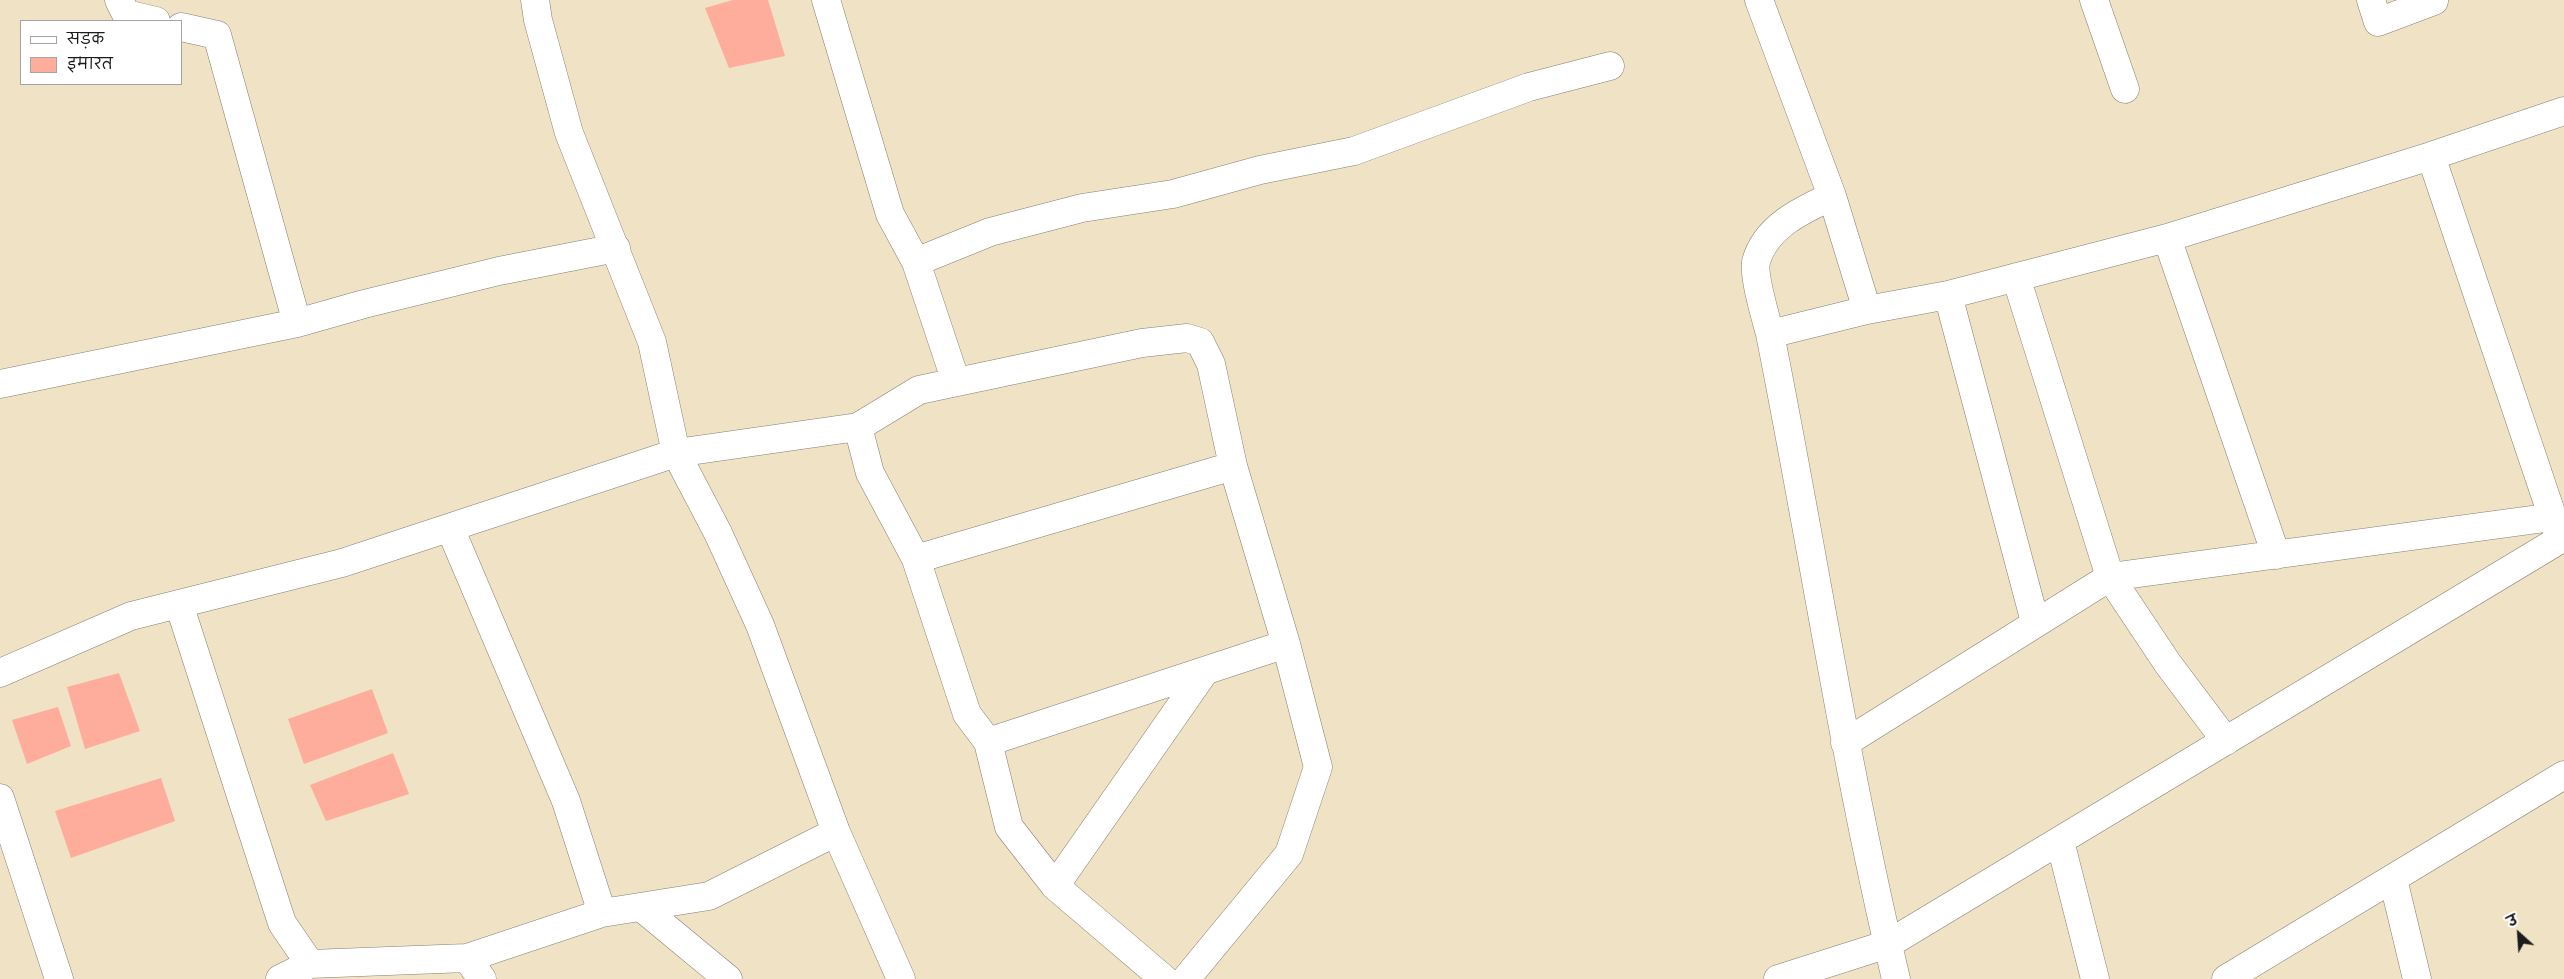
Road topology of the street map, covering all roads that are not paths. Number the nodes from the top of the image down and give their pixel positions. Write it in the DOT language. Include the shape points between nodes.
graph roads {
  1 [pos="120,0"];
  2 [pos="535,0"];
  3 [pos="826,0"];
  4 [pos="1758,0"];
  5 [pos="2094,0"];
  6 [pos="2370,0"];
  7 [pos="2434,1"];
  8 [pos="152,20"];
  9 [pos="182,27"];
  10 [pos="1610,66"];
  11 [pos="2125,89"];
  12 [pos="2564,111"];
  13 [pos="2431,156"];
  14 [pos="1832,196"];
  15 [pos="2167,238"];
  16 [pos="616,248"];
  17 [pos="916,262"];
  18 [pos="2016,277"];
  19 [pos="1948,295"];
  20 [pos="1867,310"];
  21 [pos="297,324"];
  22 [pos="1770,334"];
  23 [pos="956,382"];
  24 [pos="0,384"];
  25 [pos="858,427"];
  26 [pos="676,453"];
  27 [pos="1233,466"];
  28 [pos="450,528"];
  29 [pos="2559,531"];
  30 [pos="2276,555"];
  31 [pos="916,559"];
  32 [pos="2110,577"];
  33 [pos="179,604"];
  34 [pos="2035,622"];
  35 [pos="1286,644"];
  36 [pos="1205,670"];
  37 [pos="0,674"];
  38 [pos="2226,741"];
  39 [pos="988,742"];
  40 [pos="1845,743"];
  41 [pos="2564,775"];
  42 [pos="0,798"];
  43 [pos="836,832"];
  44 [pos="2060,841"];
  45 [pos="2393,879"];
  46 [pos="1055,886"];
  47 [pos="641,907"];
  48 [pos="602,913"];
  49 [pos="1888,944"];
  50 [pos="310,964"];
  51 [pos="475,969"];
  52 [pos="59,979"];
  53 [pos="280,979"];
  54 [pos="728,979"];
  55 [pos="901,979"];
  56 [pos="1164,979"];
  57 [pos="1186,979"];
  58 [pos="1778,979"];
  59 [pos="1896,979"];
  60 [pos="2095,979"];
  61 [pos="2226,979"];
  62 [pos="2417,979"];
  1 -- 8 [label="street" via="126,14"];
  2 -- 16 [label="street" via="569,133"];
  3 -- 17 [label="street" via="890,214"];
  4 -- 14 [label="street"];
  5 -- 11 [label="street"];
  6 -- 7 [label="street" via="2378,22"];
  9 -- 21 [label="street" via="217,35"];
  10 -- 17 [label="street" via="1528,88 1354,151 1260,170 1173,194 1082,208 990,232"];
  12 -- 13 [label="street"];
  13 -- 15 [label="street"];
  13 -- 29 [label="street"];
  14 -- 20 [label="street"];
  14 -- 22 [label="street" via="1797,212 1770,235 1756,263"];
  15 -- 18 [label="street"];
  15 -- 30 [label="street"];
  16 -- 21 [label="street" via="498,271"];
  16 -- 26 [label="street" via="652,342"];
  17 -- 23 [label="street"];
  18 -- 19 [label="street"];
  18 -- 32 [label="street"];
  19 -- 20 [label="street"];
  19 -- 34 [label="street"];
  20 -- 22 [label="street"];
  21 -- 24 [label="street"];
  22 -- 40 [label="street" via="1800,483"];
  23 -- 25 [label="street" via="919,390"];
  23 -- 27 [label="street" via="1142,343 1187,338 1200,342 1210,364"];
  25 -- 26 [label="street"];
  25 -- 31 [label="street" via="870,473"];
  26 -- 28 [label="street"];
  26 -- 43 [label="street" via="718,533 760,625"];
  27 -- 31 [label="street"];
  27 -- 35 [label="street"];
  28 -- 33 [label="street" via="342,563"];
  28 -- 48 [label="street" via="566,801"];
  29 -- 30 [label="street"];
  29 -- 38 [label="street"];
  30 -- 32 [label="street"];
  31 -- 39 [label="street" via="967,714"];
  32 -- 34 [label="street"];
  32 -- 38 [label="street" via="2168,664"];
  33 -- 37 [label="street" via="131,616"];
  33 -- 50 [label="street" via="282,923"];
  34 -- 40 [label="street"];
  35 -- 36 [label="street"];
  35 -- 57 [label="street" via="1318,767 1288,854"];
  36 -- 39 [label="street"];
  36 -- 46 [label="street"];
  38 -- 44 [label="street"];
  39 -- 46 [label="street" via="1009,827"];
  40 -- 49 [label="street"];
  41 -- 45 [label="street"];
  42 -- 52 [label="street"];
  43 -- 47 [label="street" via="709,896"];
  43 -- 55 [label="street"];
  44 -- 49 [label="street"];
  44 -- 60 [label="street"];
  45 -- 61 [label="street"];
  45 -- 62 [label="street"];
  46 -- 56 [label="street"];
  47 -- 48 [label="street"];
  47 -- 54 [label="street"];
  48 -- 51 [label="street"];
  49 -- 58 [label="street"];
  49 -- 59 [label="street"];
  50 -- 51 [label="street"];
  50 -- 53 [label="street"];
}
